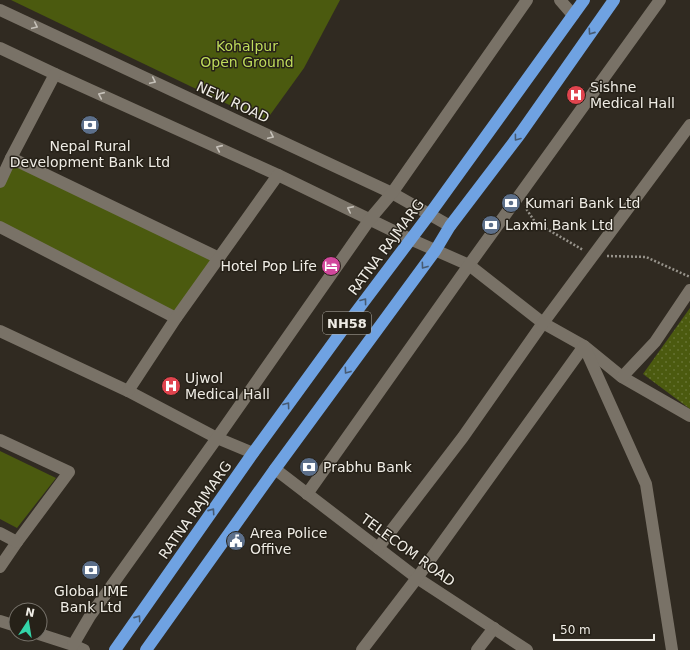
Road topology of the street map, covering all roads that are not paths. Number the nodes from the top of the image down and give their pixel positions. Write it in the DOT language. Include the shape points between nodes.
graph roads {
  1 [pos="527,0"];
  2 [pos="560,0"];
  3 [pos="584,0"];
  4 [pos="614,0"];
  5 [pos="660,0"];
  6 [pos="0,10"];
  7 [pos="574,15"];
  8 [pos="0,48"];
  9 [pos="55,74"];
  10 [pos="690,125"];
  11 [pos="11,158"];
  12 [pos="278,175"];
  13 [pos="0,182"];
  14 [pos="392,193"];
  15 [pos="429,215"];
  16 [pos="370,219"];
  17 [pos="450,226"];
  18 [pos="0,227"];
  19 [pos="410,239"];
  20 [pos="435,251"];
  21 [pos="219,258"];
  22 [pos="469,265"];
  23 [pos="690,290"];
  24 [pos="176,318"];
  25 [pos="543,323"];
  26 [pos="0,331"];
  27 [pos="584,346"];
  28 [pos="622,377"];
  29 [pos="128,391"];
  30 [pos="690,416"];
  31 [pos="217,438"];
  32 [pos="0,440"];
  33 [pos="253,453"];
  34 [pos="275,469"];
  35 [pos="307,494"];
  36 [pos="0,533"];
  37 [pos="17,542"];
  38 [pos="378,548"];
  39 [pos="0,567"];
  40 [pos="417,578"];
  41 [pos="494,628"];
  42 [pos="48,637"];
  43 [pos="78,647"];
  44 [pos="115,650"];
  45 [pos="146,650"];
  46 [pos="362,650"];
  47 [pos="477,650"];
  48 [pos="527,650"];
  49 [pos="672,650"];
  1 -- 14 [label="street"];
  2 -- 7 [label="street"];
  3 -- 7 [label="highway, RATNA RAJMARG / NH58"];
  4 -- 17 [label="highway, NH58, one-way" via="520,134"];
  5 -- 22 [label="street"];
  6 -- 14 [label="street, NEW ROAD, one-way"];
  7 -- 15 [label="highway, RATNA RAJMARG / NH58"];
  8 -- 9 [label="street"];
  9 -- 11 [label="street"];
  12 -- 9 [label="street, one-way"];
  10 -- 25 [label="street"];
  11 -- 13 [label="street"];
  11 -- 21 [label="street"];
  16 -- 12 [label="street, one-way"];
  12 -- 21 [label="street"];
  14 -- 15 [label="street, NEW ROAD"];
  14 -- 16 [label="street"];
  15 -- 17 [label="street, NEW ROAD"];
  15 -- 19 [label="highway, RATNA RAJMARG / NH58"];
  16 -- 19 [label="street"];
  16 -- 31 [label="street"];
  17 -- 20 [label="highway, NH58"];
  18 -- 24 [label="street"];
  19 -- 20 [label="street"];
  33 -- 19 [label="highway, RATNA RAJMARG / NH58, one-way"];
  20 -- 22 [label="street"];
  20 -- 34 [label="highway, NH58, one-way"];
  21 -- 24 [label="street"];
  22 -- 25 [label="street"];
  22 -- 35 [label="street"];
  23 -- 28 [label="street" via="655,342"];
  24 -- 29 [label="street"];
  25 -- 27 [label="street"];
  25 -- 38 [label="street" via="463,437"];
  26 -- 29 [label="street"];
  27 -- 28 [label="street"];
  27 -- 40 [label="street"];
  27 -- 49 [label="street" via="646,484"];
  28 -- 30 [label="street"];
  29 -- 31 [label="street"];
  31 -- 33 [label="street"];
  31 -- 43 [label="street" via="90,616"];
  32 -- 37 [label="street" via="69,472"];
  44 -- 33 [label="highway, RATNA RAJMARG / NH58, one-way"];
  34 -- 35 [label="street, TELECOM ROAD"];
  34 -- 45 [label="highway, NH58"];
  35 -- 38 [label="street, TELECOM ROAD"];
  36 -- 37 [label="street"];
  37 -- 39 [label="street"];
  38 -- 40 [label="street, TELECOM ROAD"];
  40 -- 41 [label="street, TELECOM ROAD"];
  40 -- 46 [label="street"];
  41 -- 47 [label="street"];
  41 -- 48 [label="street, TELECOM ROAD"];
  42 -- 43 [label="street"];
}
